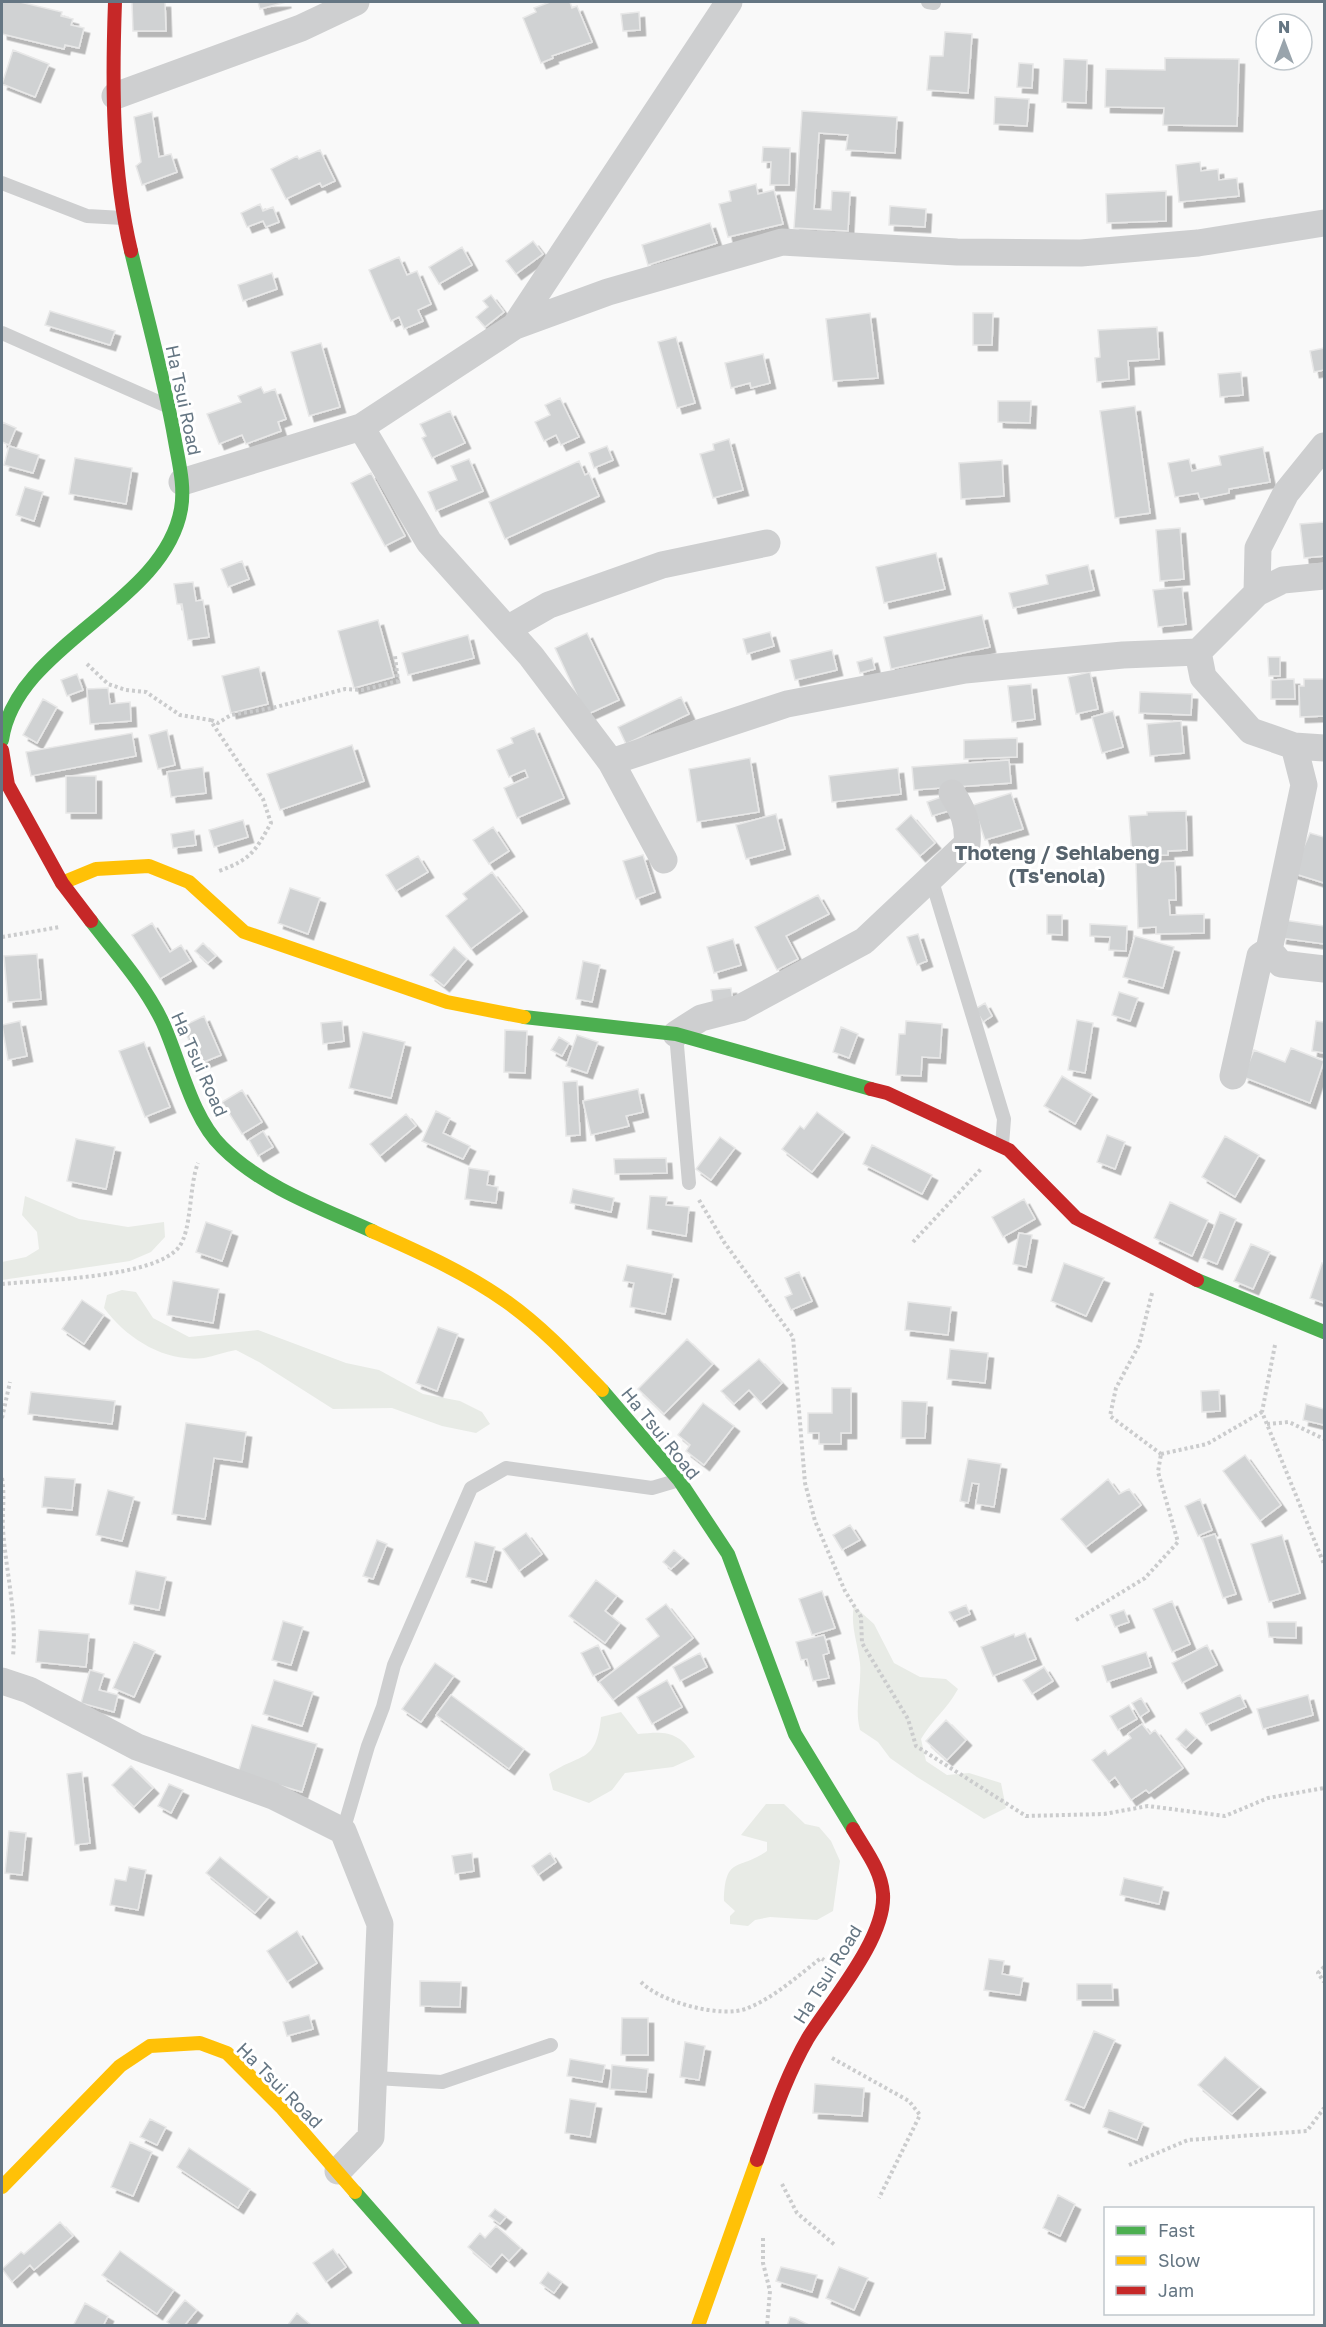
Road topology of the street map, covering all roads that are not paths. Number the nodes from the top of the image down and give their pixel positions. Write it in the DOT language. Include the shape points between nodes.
graph roads {
  1 [pos="115,2"];
  2 [pos="356,2"];
  3 [pos="729,2"];
  4 [pos="115,96"];
  5 [pos="2,183"];
  6 [pos="123,218"];
  7 [pos="1324,223"];
  8 [pos="514,326"];
  9 [pos="2,333"];
  10 [pos="169,408"];
  11 [pos="361,427"];
  12 [pos="1324,446"];
  13 [pos="182,482"];
  14 [pos="767,543"];
  15 [pos="1324,576"];
  16 [pos="1257,593"];
  17 [pos="507,628"];
  18 [pos="1198,652"];
  19 [pos="8,700"];
  20 [pos="2,740"];
  21 [pos="1294,746"];
  22 [pos="1324,748"];
  23 [pos="2,750"];
  24 [pos="610,762"];
  25 [pos="5,782"];
  26 [pos="952,793"];
  27 [pos="664,860"];
  28 [pos="931,878"];
  29 [pos="62,883"];
  30 [pos="1269,950"];
  31 [pos="1324,969"];
  32 [pos="676,1034"];
  33 [pos="1233,1076"];
  34 [pos="1002,1147"];
  35 [pos="689,1183"];
  36 [pos="1324,1332"];
  37 [pos="679,1480"];
  38 [pos="3,1682"];
  39 [pos="343,1830"];
  40 [pos="551,2045"];
  41 [pos="376,2078"];
  42 [pos="338,2171"];
  43 [pos="2,2187"];
  44 [pos="474,2325"];
  45 [pos="698,2325"];
  1 -- 4 [label="street, Ha Tsui Road"];
  2 -- 4 [label="street" via="301,28"];
  3 -- 8 [label="street"];
  4 -- 6 [label="street, Ha Tsui Road"];
  5 -- 6 [label="lane" via="87,216"];
  6 -- 10 [label="street, Ha Tsui Road"];
  7 -- 8 [label="street" via="1198,243 1081,253 957,252 782,242 608,292"];
  8 -- 11 [label="street"];
  9 -- 10 [label="lane"];
  10 -- 13 [label="street, Ha Tsui Road"];
  11 -- 13 [label="street"];
  11 -- 17 [label="street" via="429,542"];
  12 -- 16 [label="street" via="1286,493 1258,548"];
  13 -- 19 [label="street, Ha Tsui Road" via="174,534 156,562 123,597"];
  14 -- 17 [label="street" via="662,565 549,605"];
  15 -- 16 [label="street" via="1283,580"];
  16 -- 18 [label="street"];
  17 -- 24 [label="street"];
  18 -- 21 [label="street" via="1203,677 1251,731"];
  18 -- 24 [label="street" via="965,670 831,695 787,704"];
  19 -- 20 [label="street, Ha Tsui Road"];
  21 -- 22 [label="street"];
  21 -- 30 [label="street" via="1304,784"];
  23 -- 25 [label="street, Ha Tsui Road"];
  24 -- 27 [label="street"];
  25 -- 29 [label="street, Ha Tsui Road"];
  26 -- 28 [label="street" via="965,814 967,844"];
  28 -- 32 [label="street" via="864,941 740,1008 701,1018"];
  28 -- 34 [label="lane" via="1004,1119"];
  29 -- 32 [label="street" via="96,869 149,866 189,882 244,932 447,1002 519,1016"];
  29 -- 37 [label="street, Ha Tsui Road" via="123,958 161,1019 205,1126 222,1147 255,1173 316,1206 442,1262 507,1302 553,1340 617,1405"];
  30 -- 31 [label="street" via="1281,964"];
  30 -- 33 [label="street" via="1260,956"];
  32 -- 34 [label="street" via="887,1093"];
  32 -- 35 [label="lane"];
  34 -- 36 [label="street" via="1010,1150 1076,1218 1159,1263"];
  37 -- 39 [label="lane" via="652,1488 506,1468 471,1488 394,1665"];
  37 -- 45 [label="street, Ha Tsui Road" via="728,1554 795,1734 879,1872 883,1896 879,1923 851,1975 808,2039 778,2102"];
  38 -- 39 [label="street" via="29,1690 137,1747 273,1796"];
  39 -- 41 [label="street" via="380,1924"];
  40 -- 41 [label="lane" via="442,2082"];
  41 -- 42 [label="street" via="371,2137"];
  42 -- 43 [label="street, Ha Tsui Road" via="227,2053 200,2043 180,2043 150,2046 120,2066"];
  42 -- 44 [label="street, Ha Tsui Road"];
}
